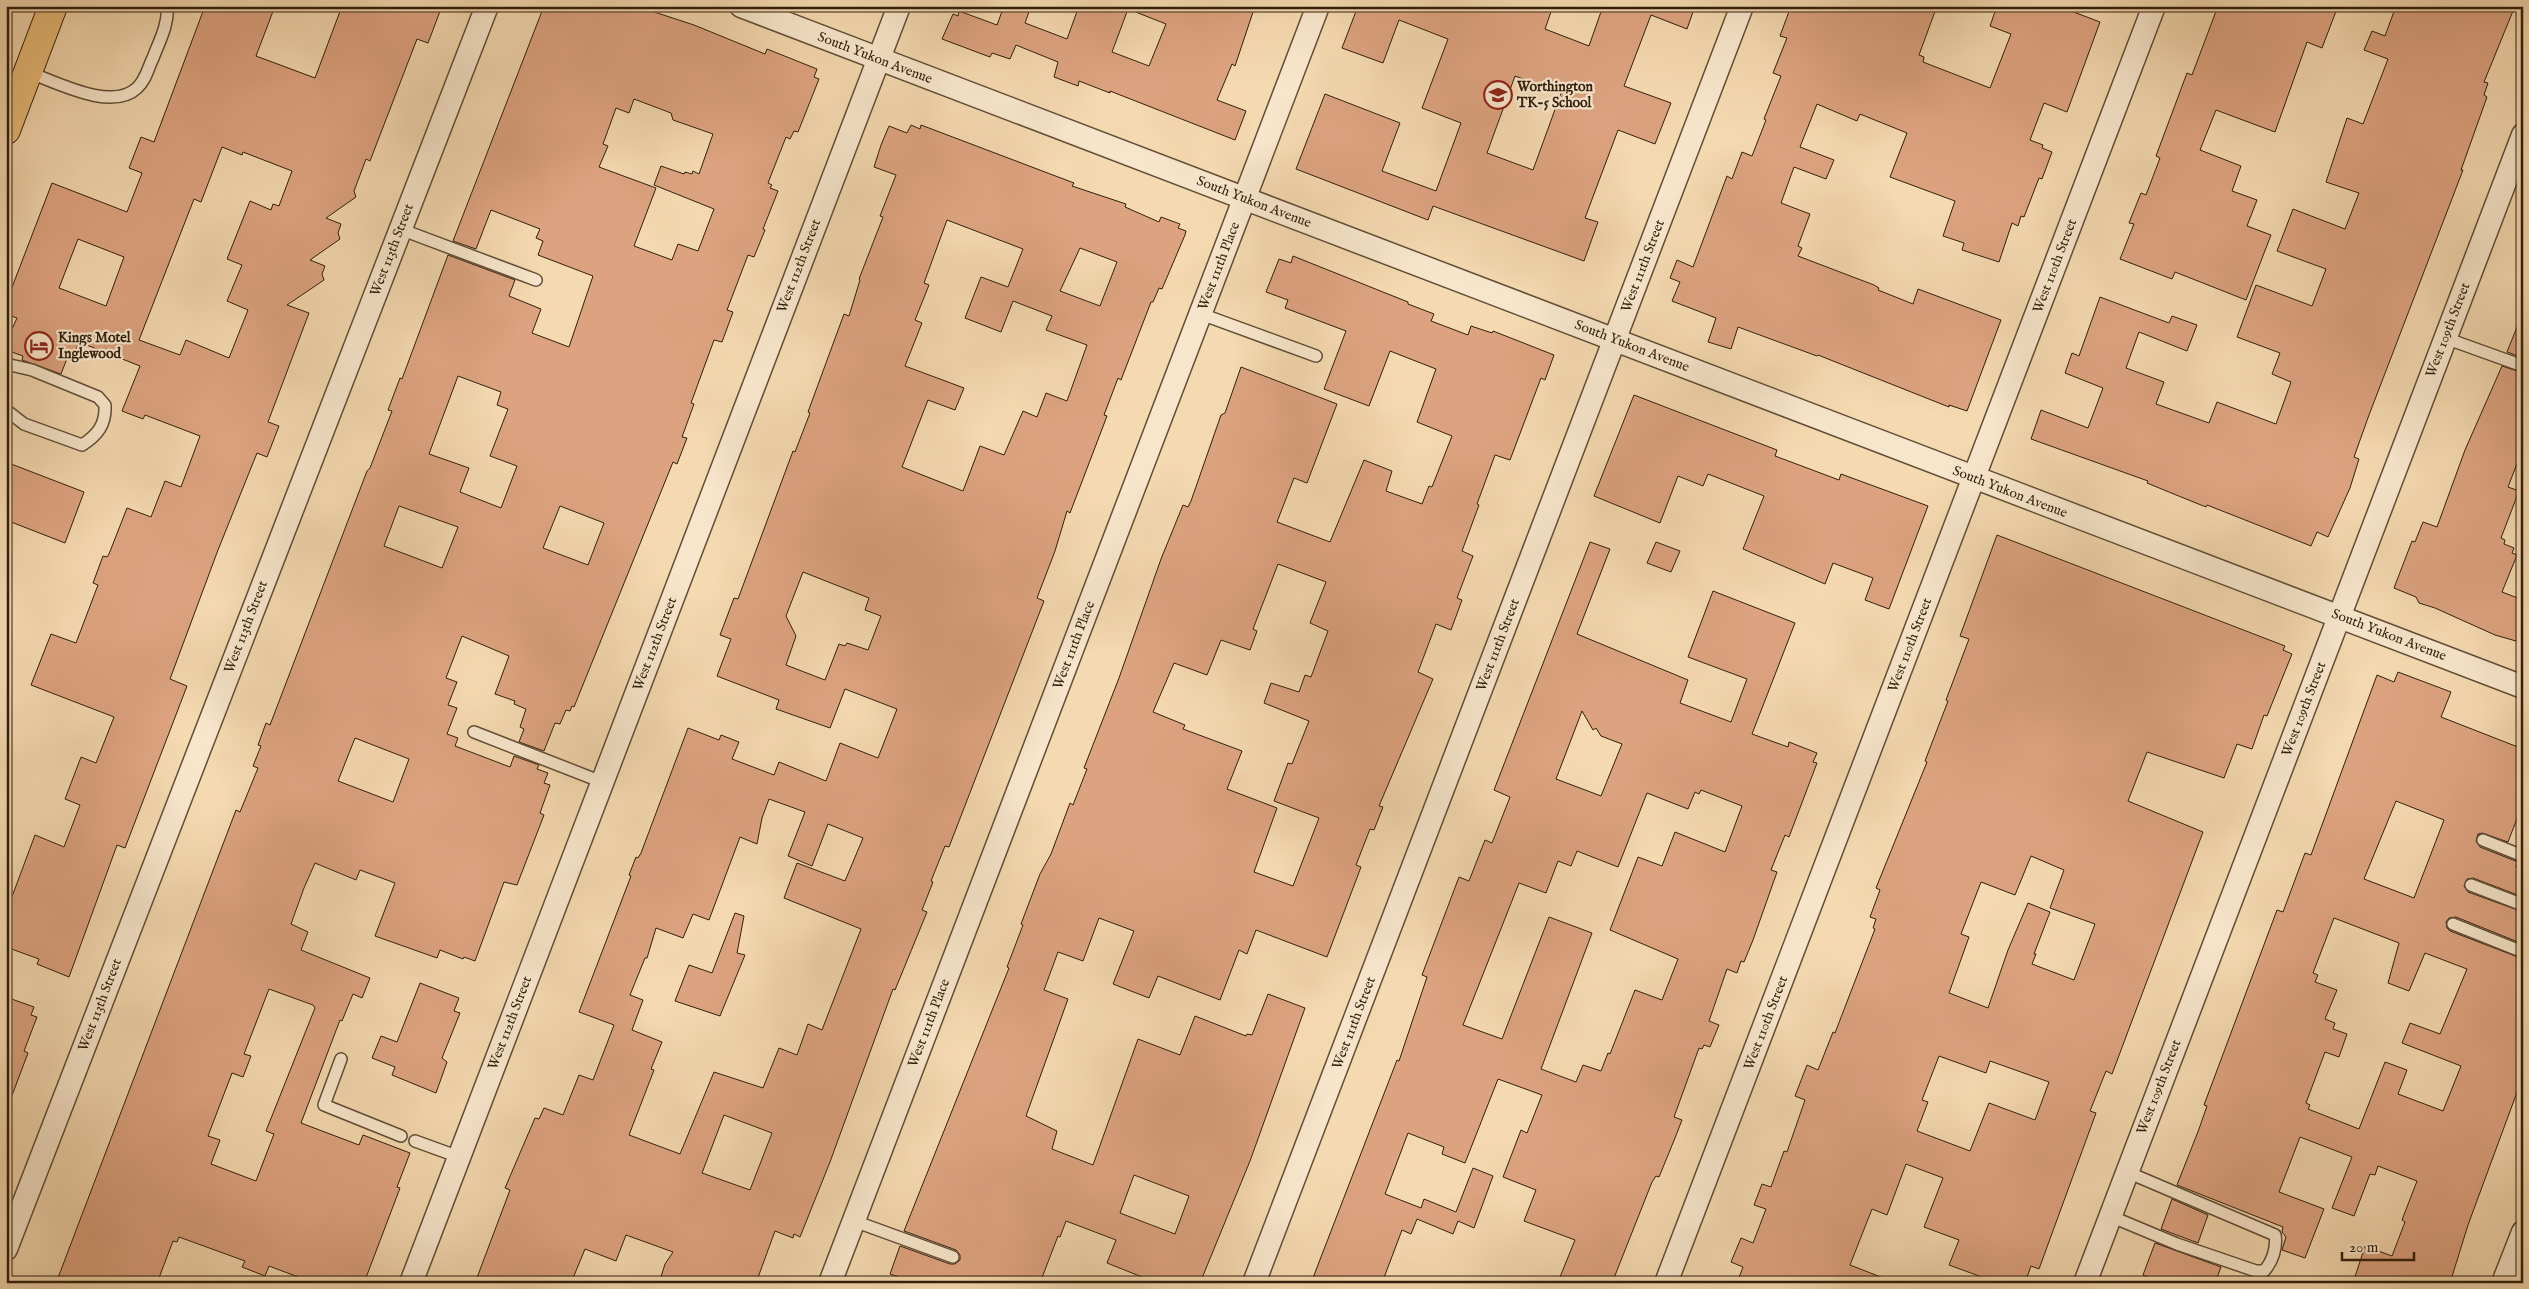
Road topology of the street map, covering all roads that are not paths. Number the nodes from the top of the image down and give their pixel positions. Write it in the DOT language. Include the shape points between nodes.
graph roads {
  1 [pos="54,6"];
  2 [pos="167,6"];
  3 [pos="486,6"];
  4 [pos="741,6"];
  5 [pos="899,6"];
  6 [pos="1318,6"];
  7 [pos="1742,6"];
  8 [pos="2154,6"];
  9 [pos="878,59"];
  10 [pos="28,72"];
  11 [pos="6,130"];
  12 [pos="2523,135"];
  13 [pos="1245,199"];
  14 [pos="400,229"];
  15 [pos="536,280"];
  16 [pos="1201,314"];
  17 [pos="2445,338"];
  18 [pos="1615,339"];
  19 [pos="1316,356"];
  20 [pos="6,364"];
  21 [pos="2523,366"];
  22 [pos="6,410"];
  23 [pos="1974,479"];
  24 [pos="2340,616"];
  25 [pos="2523,687"];
  26 [pos="474,732"];
  27 [pos="602,782"];
  28 [pos="2483,840"];
  29 [pos="2523,856"];
  30 [pos="2471,885"];
  31 [pos="2523,905"];
  32 [pos="2452,924"];
  33 [pos="2523,952"];
  34 [pos="341,1059"];
  35 [pos="401,1136"];
  36 [pos="415,1141"];
  37 [pos="459,1158"];
  38 [pos="2127,1172"];
  39 [pos="2110,1216"];
  40 [pos="854,1221"];
  41 [pos="2523,1232"];
  42 [pos="6,1248"];
  43 [pos="953,1257"];
  44 [pos="411,1283"];
  45 [pos="830,1283"];
  46 [pos="1254,1283"];
  47 [pos="1666,1283"];
  48 [pos="2085,1283"];
  49 [pos="2503,1283"];
  1 -- 10 [label="main road"];
  2 -- 10 [label="lane" via="167,20 144,81 124,96 103,98"];
  3 -- 14 [label="street, West 113th Street"];
  4 -- 9 [label="street, South Yukon Avenue"];
  5 -- 9 [label="street, West 112th Street"];
  6 -- 13 [label="street, West 111th Place"];
  7 -- 18 [label="street, West 111th Street"];
  8 -- 23 [label="street, West 110th Street"];
  9 -- 13 [label="street, South Yukon Avenue"];
  9 -- 27 [label="street, West 112th Street"];
  10 -- 11 [label="main road"];
  12 -- 17 [label="street, West 109th Street"];
  13 -- 16 [label="street, West 111th Place"];
  13 -- 18 [label="street, South Yukon Avenue"];
  14 -- 15 [label="lane"];
  14 -- 42 [label="street, West 113th Street"];
  16 -- 19 [label="lane"];
  16 -- 40 [label="street, West 111th Place"];
  17 -- 21 [label="lane"];
  17 -- 24 [label="street, West 109th Street"];
  18 -- 23 [label="street, South Yukon Avenue"];
  18 -- 46 [label="street, West 111th Street"];
  20 -- 22 [label="lane" via="32,370 98,397 105,405 106,415 96,437 82,445 24,424"];
  23 -- 24 [label="street, South Yukon Avenue"];
  23 -- 47 [label="street, West 110th Street"];
  24 -- 25 [label="street, South Yukon Avenue"];
  24 -- 38 [label="street, West 109th Street"];
  26 -- 27 [label="lane"];
  27 -- 37 [label="street, West 112th Street"];
  28 -- 29 [label="lane"];
  30 -- 31 [label="lane"];
  32 -- 33 [label="lane"];
  34 -- 35 [label="lane" via="324,1105"];
  36 -- 37 [label="lane"];
  37 -- 44 [label="street, West 112th Street"];
  38 -- 39 [label="street, West 109th Street"];
  38 -- 39 [label="lane" via="2275,1235 2274,1254 2264,1270 2256,1271 2177,1244"];
  39 -- 48 [label="street, West 109th Street"];
  40 -- 43 [label="lane"];
  40 -- 45 [label="street, West 111th Place"];
  41 -- 49 [label="street"];
}
